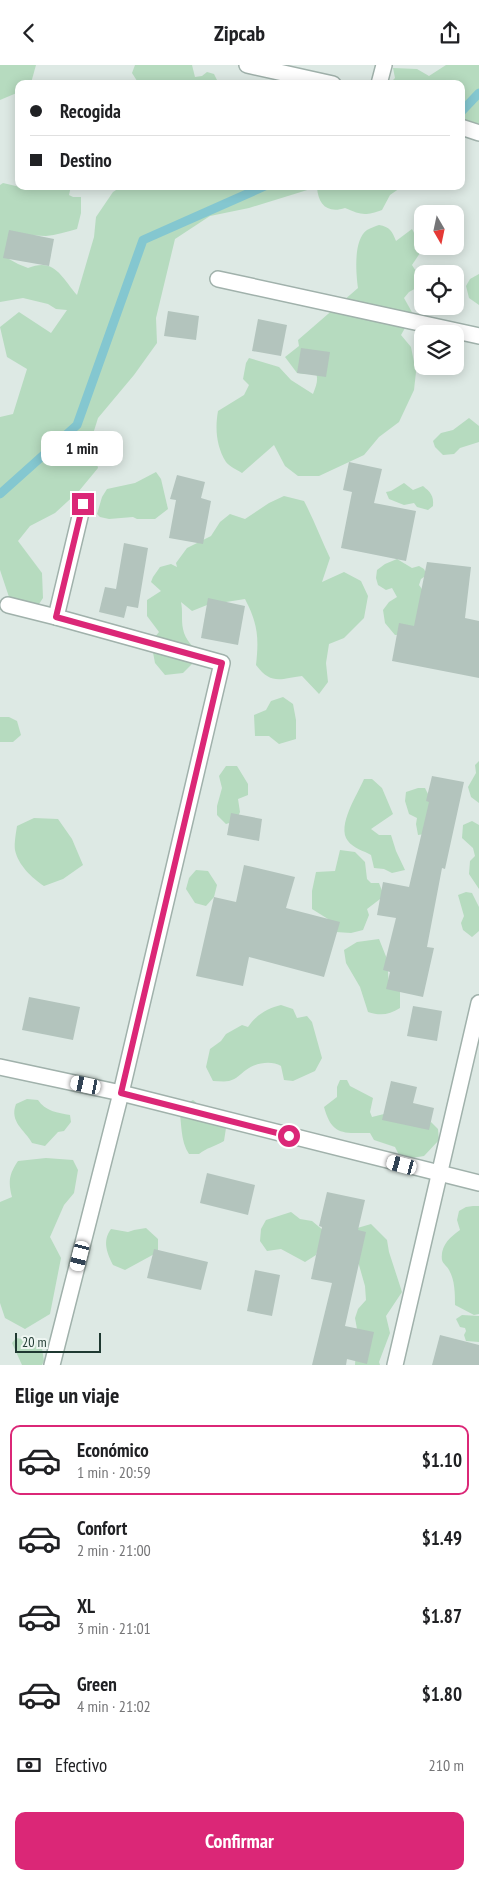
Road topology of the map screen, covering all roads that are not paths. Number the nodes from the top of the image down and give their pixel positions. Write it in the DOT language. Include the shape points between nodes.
graph roads {
  1 [pos="247,65"];
  2 [pos="384,65"];
  3 [pos="315,80"];
  4 [pos="380,80"];
  5 [pos="218,279"];
  6 [pos="479,336"];
  7 [pos="83,504"];
  8 [pos="8,605"];
  9 [pos="56,617"];
  10 [pos="479,1003"];
  11 [pos="0,1067"];
  12 [pos="121,1093"];
  13 [pos="439,1174"];
  14 [pos="479,1183"];
  15 [pos="52,1365"];
  16 [pos="395,1365"];
  1 -- 3 [label="street"];
  2 -- 4 [label="street"];
  5 -- 6 [label="street"];
  7 -- 9 [label="street"];
  8 -- 9 [label="street"];
  9 -- 12 [label="street" via="222,663"];
  10 -- 13 [label="street"];
  11 -- 12 [label="street"];
  12 -- 13 [label="street"];
  12 -- 15 [label="street"];
  13 -- 14 [label="street"];
  13 -- 16 [label="street"];
}
